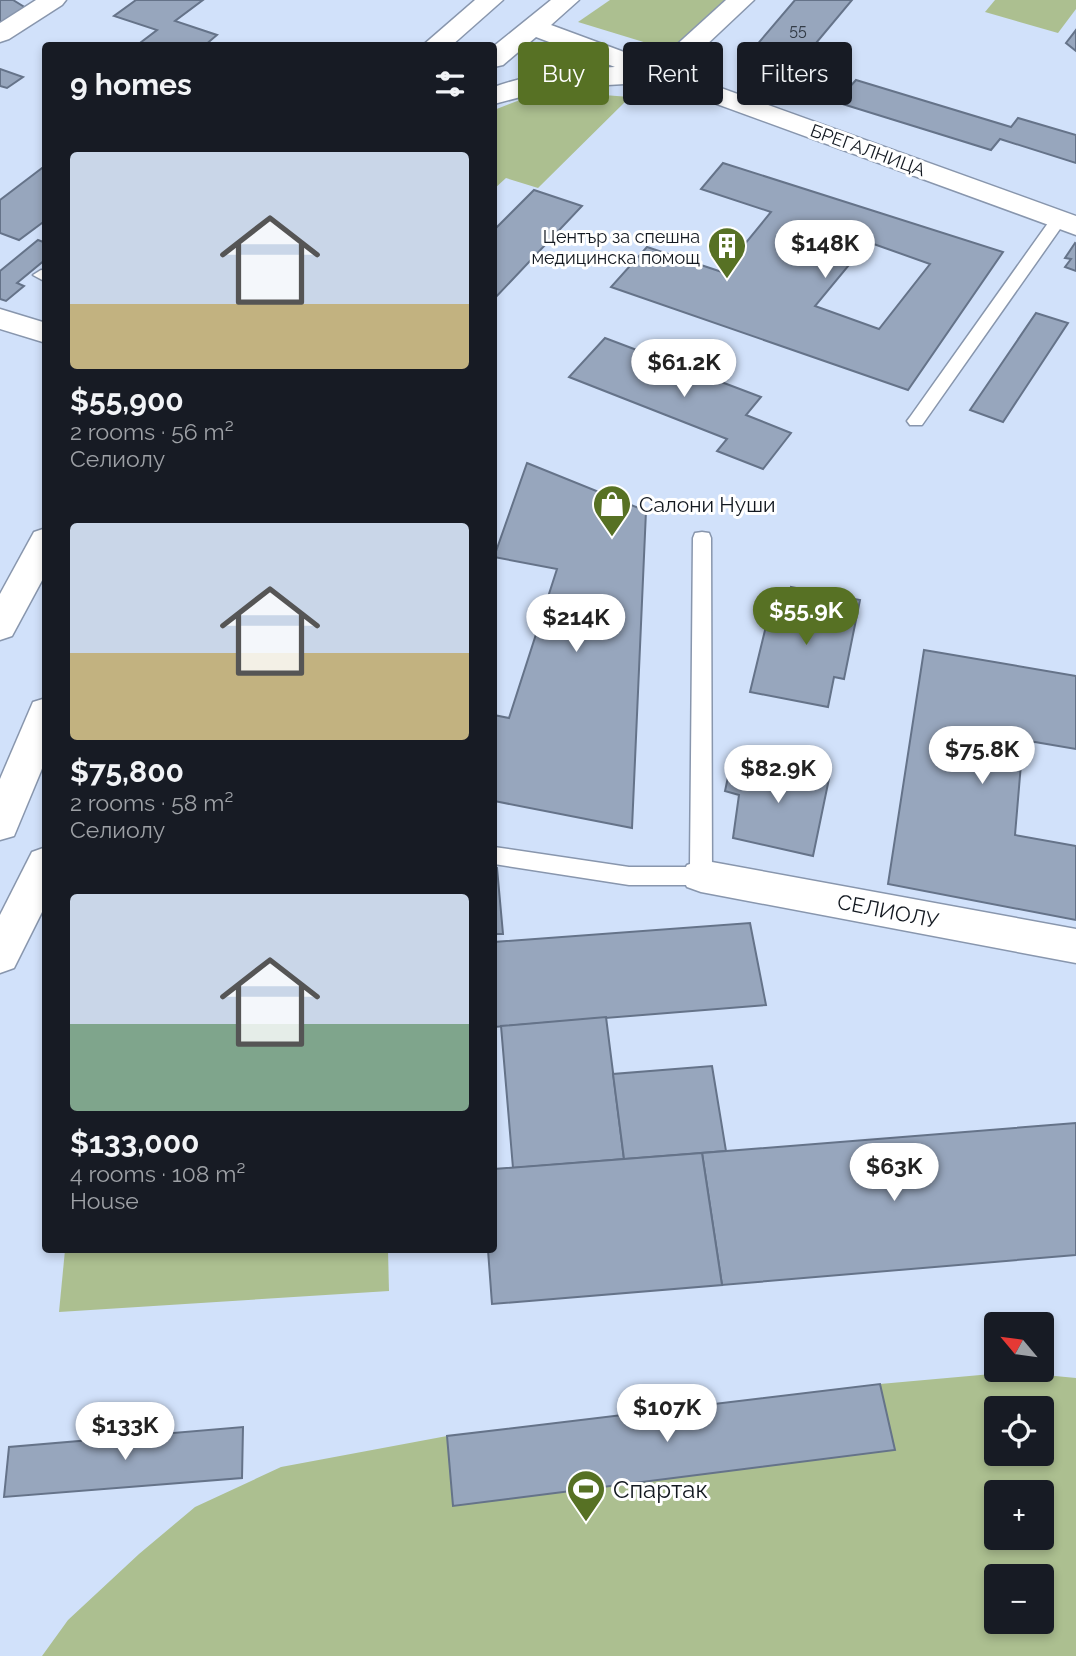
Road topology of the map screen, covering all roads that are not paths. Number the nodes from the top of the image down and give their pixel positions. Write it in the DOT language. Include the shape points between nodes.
graph roads {
  1 [pos="54,0"];
  2 [pos="450,0"];
  3 [pos="490,0"];
  4 [pos="566,0"];
  5 [pos="741,0"];
  6 [pos="532,27"];
  7 [pos="0,34"];
  8 [pos="437,42"];
  9 [pos="438,42"];
  10 [pos="695,42"];
  11 [pos="497,56"];
  12 [pos="623,60"];
  13 [pos="623,76"];
  14 [pos="497,95"];
  15 [pos="723,97"];
  16 [pos="1068,223"];
  17 [pos="0,319"];
  18 [pos="42,332"];
  19 [pos="916,421"];
  20 [pos="702,538"];
  21 [pos="42,544"];
  22 [pos="42,546"];
  23 [pos="0,606"];
  24 [pos="0,627"];
  25 [pos="42,722"];
  26 [pos="0,825"];
  27 [pos="497,856"];
  28 [pos="42,871"];
  29 [pos="701,876"];
  30 [pos="1076,946"];
  31 [pos="0,956"];
  1 -- 7 [label="main road"];
  2 -- 8 [label="main road" via="451,17"];
  3 -- 9 [label="main road"];
  4 -- 6 [label="main road"];
  5 -- 10 [label="main road"];
  6 -- 11 [label="main road"];
  6 -- 12 [label="main road, БРЕГАЛНИЦА"];
  13 -- 14 [label="main road" via="564,78"];
  15 -- 16 [label="main road, БРЕГАЛНИЦА"];
  16 -- 19 [label="lane"];
  17 -- 18 [label="main road"];
  20 -- 29 [label="lane"];
  21 -- 23 [label="main road"];
  22 -- 24 [label="main road"];
  25 -- 26 [label="main road"];
  27 -- 29 [label="lane" via="629,876"];
  28 -- 31 [label="main road"];
  29 -- 30 [label="main road, СЕЛИОЛУ"];
}
